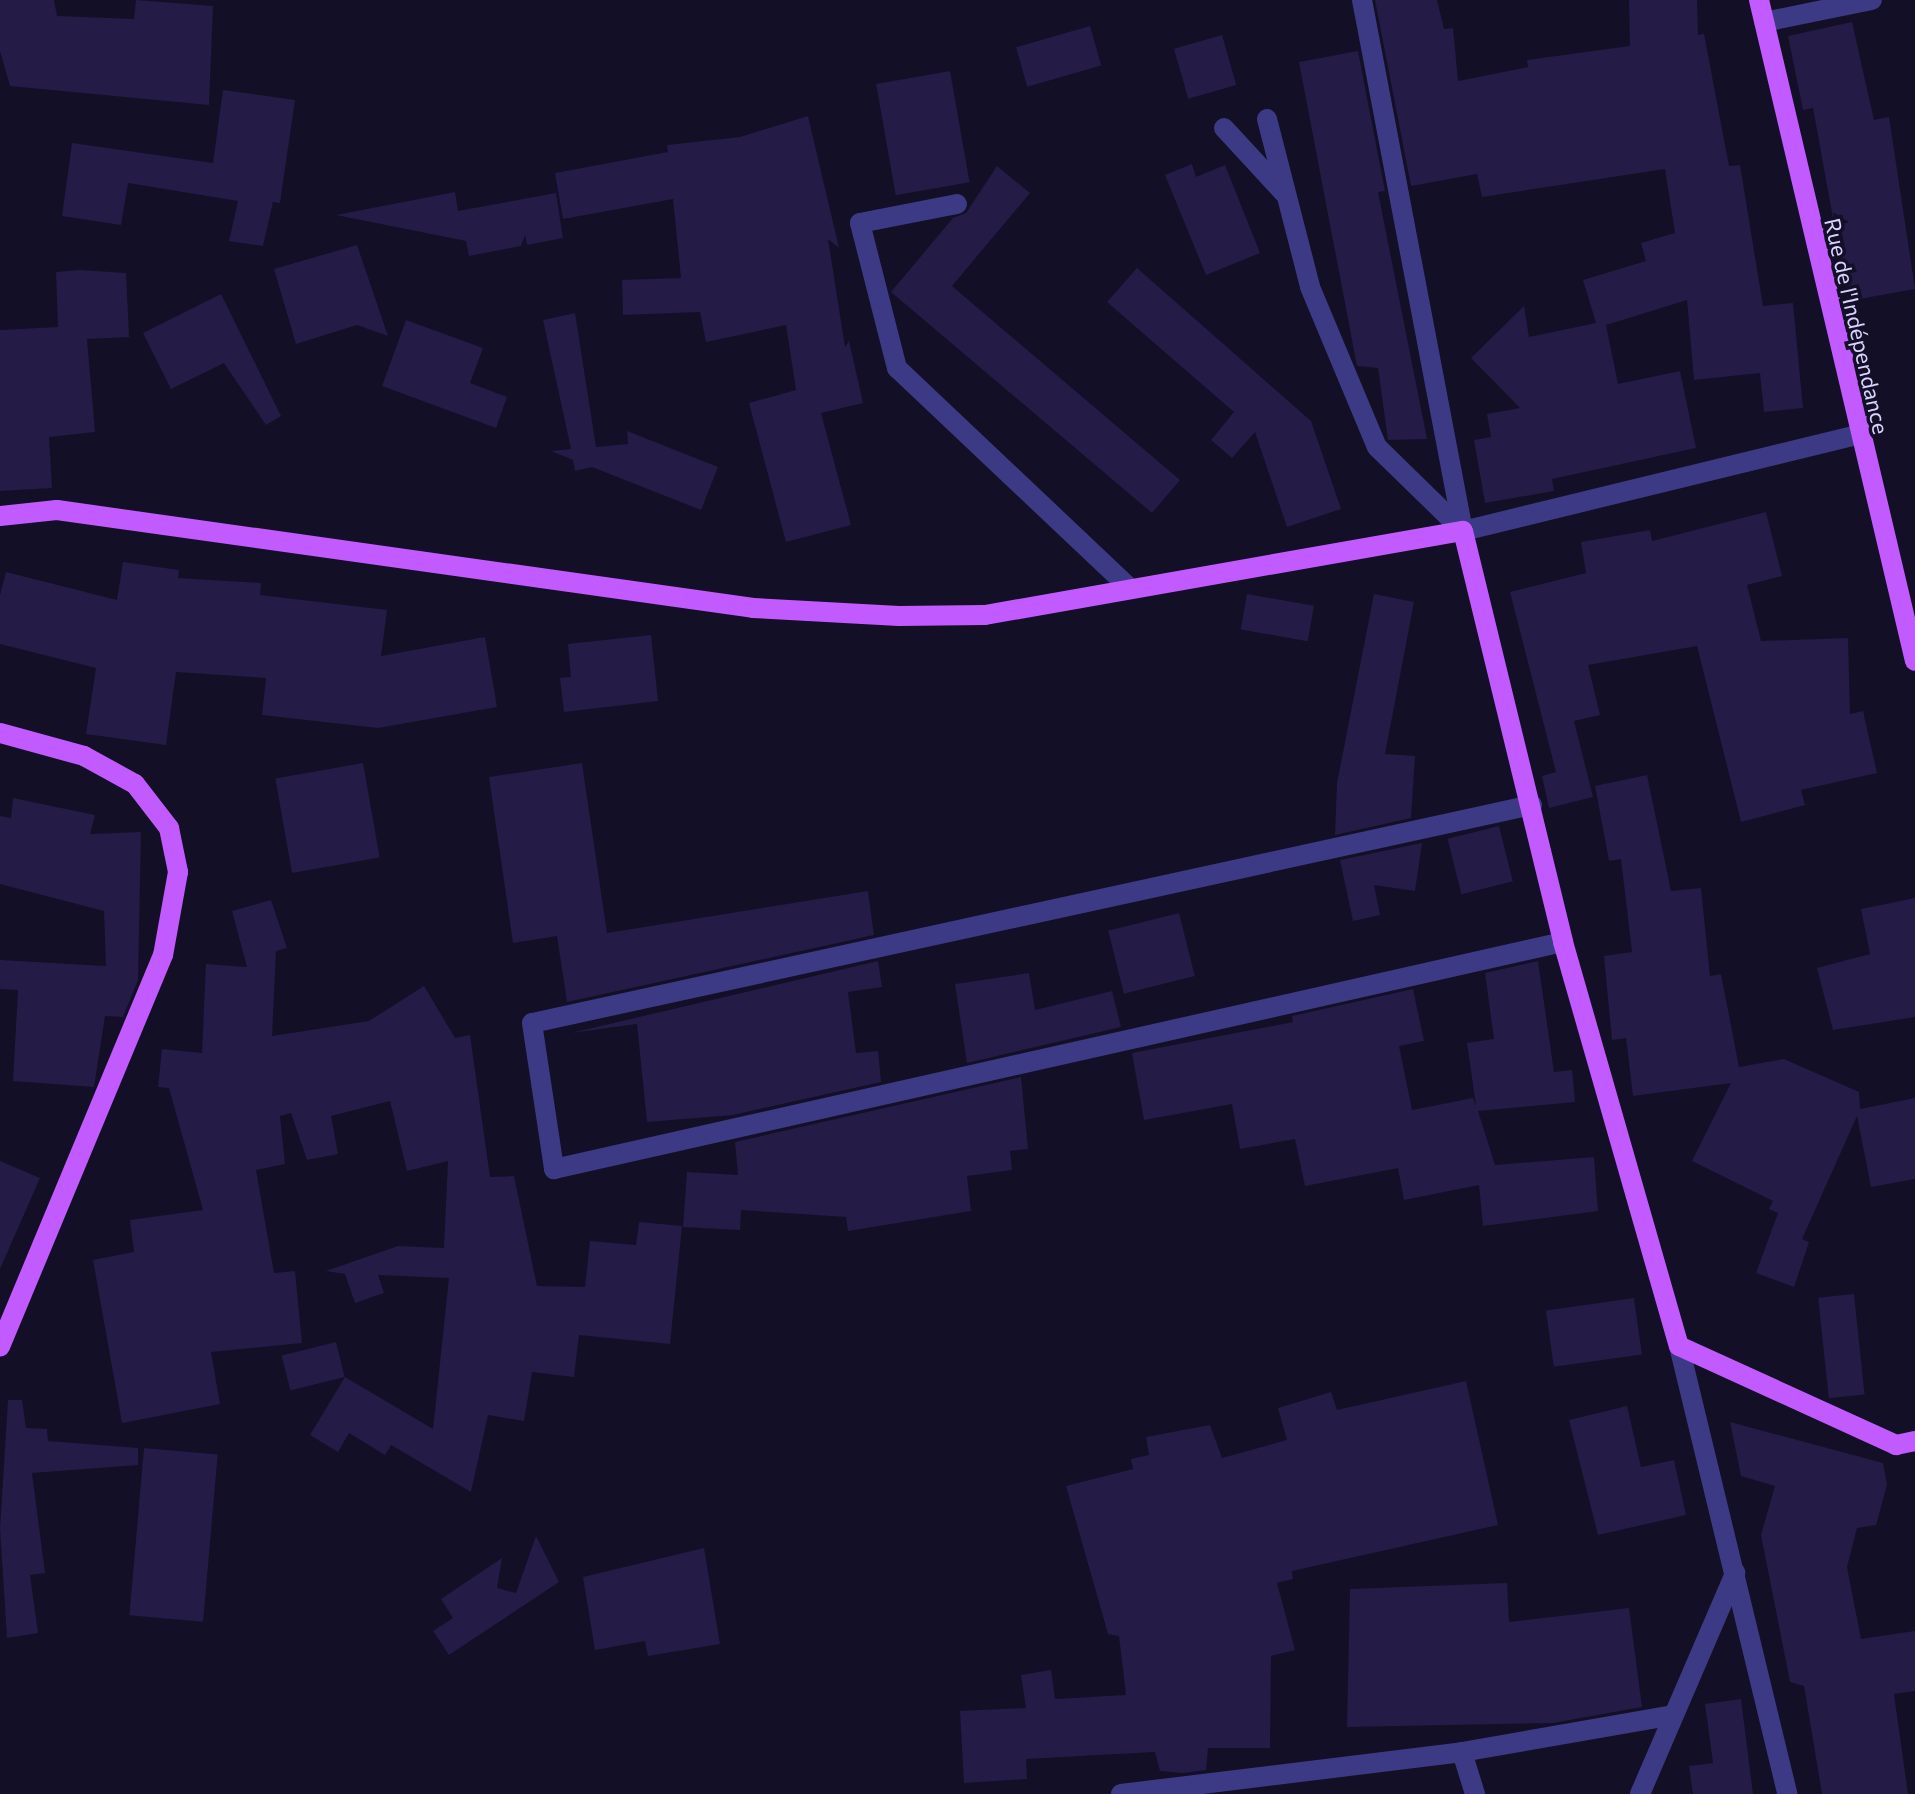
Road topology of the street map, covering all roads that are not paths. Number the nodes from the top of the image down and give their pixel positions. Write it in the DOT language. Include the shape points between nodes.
graph roads {
  1 [pos="1362,0"];
  2 [pos="1759,0"];
  3 [pos="1872,0"];
  4 [pos="1764,22"];
  5 [pos="1267,119"];
  6 [pos="1224,128"];
  7 [pos="1287,196"];
  8 [pos="957,204"];
  9 [pos="1857,435"];
  10 [pos="0,516"];
  11 [pos="1463,531"];
  12 [pos="1906,586"];
  13 [pos="1131,589"];
  14 [pos="1915,661"];
  15 [pos="0,733"];
  16 [pos="1532,805"];
  17 [pos="1563,942"];
  18 [pos="0,1346"];
  19 [pos="1679,1346"];
  20 [pos="1915,1441"];
  21 [pos="1735,1573"];
  22 [pos="1669,1716"];
  23 [pos="1462,1752"];
  24 [pos="1121,1794"];
  25 [pos="1475,1794"];
  26 [pos="1640,1794"];
  27 [pos="1787,1794"];
  1 -- 11 [label="street"];
  2 -- 4 [label="main road, Rue de l'Indépendance"];
  3 -- 4 [label="street"];
  4 -- 9 [label="main road, Rue de l'Indépendance"];
  5 -- 7 [label="street"];
  6 -- 7 [label="street"];
  7 -- 11 [label="street" via="1329,342 1377,447"];
  8 -- 13 [label="street" via="860,223 897,368"];
  9 -- 11 [label="street"];
  9 -- 12 [label="main road, Rue de l'Indépendance"];
  10 -- 13 [label="main road" via="57,510 753,608 985,615"];
  11 -- 13 [label="main road"];
  11 -- 16 [label="main road"];
  12 -- 14 [label="main road, Rue de l'Indépendance"];
  15 -- 18 [label="main road" via="84,756 135,784 169,828 178,872 163,955"];
  16 -- 17 [label="main road"];
  16 -- 17 [label="street" via="532,1023 554,1169"];
  17 -- 19 [label="main road"];
  19 -- 20 [label="main road" via="1896,1445"];
  19 -- 21 [label="street"];
  21 -- 22 [label="street"];
  21 -- 27 [label="street"];
  22 -- 23 [label="street"];
  22 -- 26 [label="street"];
  23 -- 24 [label="street"];
  23 -- 25 [label="street"];
}
